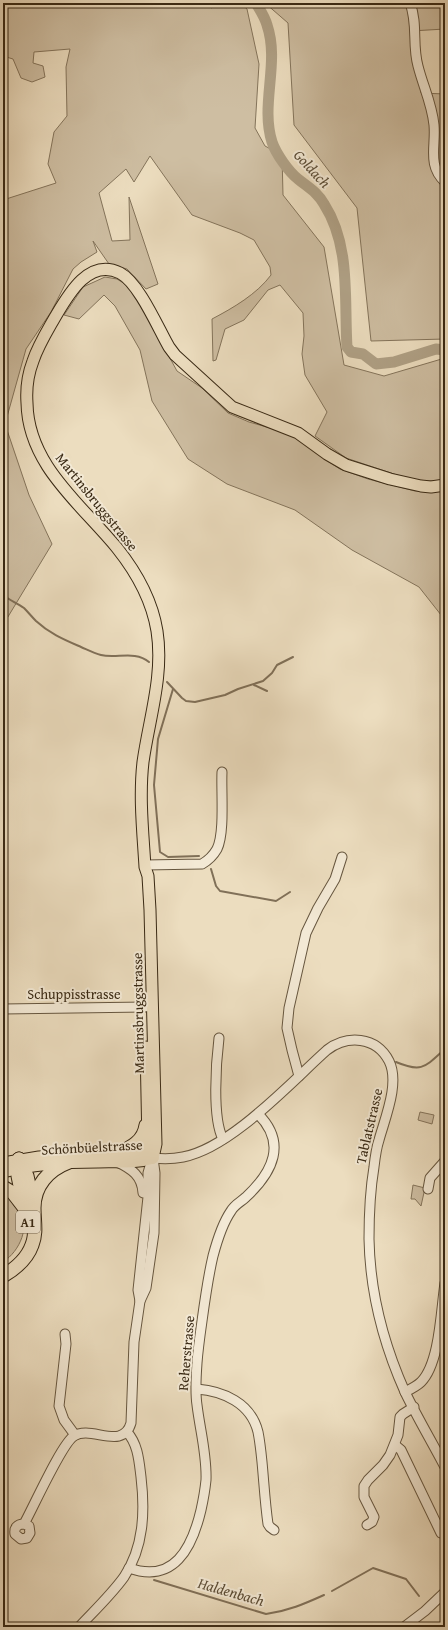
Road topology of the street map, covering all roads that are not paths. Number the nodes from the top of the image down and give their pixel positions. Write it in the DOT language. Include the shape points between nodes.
graph roads {
  1 [pos="410,3"];
  2 [pos="445,182"];
  3 [pos="445,485"];
  4 [pos="222,772"];
  5 [pos="342,857"];
  6 [pos="145,866"];
  7 [pos="148,1006"];
  8 [pos="3,1009"];
  9 [pos="219,1038"];
  10 [pos="299,1076"];
  11 [pos="148,1110"];
  12 [pos="258,1114"];
  13 [pos="223,1139"];
  14 [pos="115,1157"];
  15 [pos="153,1158"];
  16 [pos="445,1161"];
  17 [pos="3,1162"];
  18 [pos="69,1162"];
  19 [pos="20,1165"];
  20 [pos="3,1172"];
  21 [pos="3,1187"];
  22 [pos="428,1189"];
  23 [pos="30,1210"];
  24 [pos="146,1220"];
  25 [pos="3,1267"];
  26 [pos="3,1276"];
  27 [pos="445,1283"];
  28 [pos="140,1301"];
  29 [pos="65,1334"];
  30 [pos="196,1389"];
  31 [pos="406,1392"];
  32 [pos="414,1407"];
  33 [pos="127,1432"];
  34 [pos="75,1435"];
  35 [pos="395,1445"];
  36 [pos="445,1466"];
  37 [pos="24,1524"];
  38 [pos="367,1525"];
  39 [pos="274,1530"];
  40 [pos="441,1533"];
  41 [pos="129,1568"];
  42 [pos="443,1597"];
  43 [pos="80,1627"];
  44 [pos="404,1627"];
  1 -- 2 [label="street" via="415,21 415,51 431,106 434,126 433,162"];
  3 -- 6 [label="main road, Martinsbruggstrasse" via="421,486 346,465 298,433 232,408 175,355 139,292 121,274 108,270 95,272 82,279 74,288 33,360 27,388 28,421 44,462 126,560 146,594 155,618 160,647 159,667 142,773"];
  4 -- 6 [label="street" via="221,837 213,855 202,864"];
  5 -- 10 [label="street" via="335,879 306,933 289,1008 287,1028"];
  6 -- 7 [label="main road, Martinsbruggstrasse" via="150,910"];
  7 -- 8 [label="street, Schuppisstrasse"];
  7 -- 11 [label="main road, Martinsbruggstrasse"];
  7 -- 15 [label="main road, Martinsbruggstrasse" via="156,1144"];
  9 -- 13 [label="street" via="216,1113"];
  10 -- 12 [label="street, Tablatstrasse"];
  10 -- 31 [label="street, Tablatstrasse" via="332,1047 348,1040 370,1042 389,1061 393,1082 371,1185 370,1253 378,1314"];
  11 -- 14 [label="main road, Martinsbruggstrasse" via="142,1136"];
  11 -- 15 [label="main road, Martinsbruggstrasse" via="148,1144"];
  12 -- 13 [label="street, Tablatstrasse"];
  12 -- 30 [label="street, Reherstrasse" via="270,1130 274,1156 266,1173 231,1211 216,1245 199,1339"];
  13 -- 15 [label="street, Tablatstrasse" via="188,1156"];
  14 -- 15 [label="main road, Schönbüelstrasse" via="139,1153"];
  14 -- 18 [label="main road, Schönbüelstrasse"];
  14 -- 19 [label="main road, Schönbüelstrasse" via="54,1155"];
  14 -- 24 [label="street, Martinsbruggstrasse" via="133,1171 143,1184"];
  15 -- 24 [label="street, Martinsbruggstrasse" via="148,1173"];
  15 -- 28 [label="street, Martinsbruggstrasse" via="154,1233 146,1288"];
  16 -- 22 [label="street" via="430,1178"];
  17 -- 19 [label="main road, Schönbüelstrasse"];
  18 -- 19 [label="main road, Schönbüelstrasse"];
  18 -- 23 [label="highway, A1" via="53,1170 42,1180"];
  19 -- 20 [label="main road, Schönbüelstrasse"];
  19 -- 23 [label="highway, A1" via="29,1182"];
  21 -- 23 [label="highway, A1"];
  23 -- 25 [label="highway, A1" via="24,1245 16,1258"];
  23 -- 26 [label="highway, A1" via="35,1231 30,1250 18,1266"];
  24 -- 28 [label="street, Martinsbruggstrasse" via="138,1290"];
  27 -- 31 [label="street" via="432,1363 421,1382"];
  28 -- 33 [label="street, Martinsbruggstrasse" via="134,1342 131,1423"];
  29 -- 34 [label="street" via="59,1406 64,1420"];
  30 -- 39 [label="street" via="229,1396 252,1418 258,1430 268,1524"];
  30 -- 41 [label="street, Reherstrasse" via="206,1480 194,1534 185,1553 166,1569 145,1572"];
  31 -- 32 [label="street, Tablatstrasse"];
  32 -- 35 [label="street" via="400,1417"];
  32 -- 36 [label="street, Tablatstrasse"];
  33 -- 34 [label="street" via="114,1436 90,1433"];
  33 -- 41 [label="street" via="135,1442 144,1498 143,1524 137,1550"];
  34 -- 37 [label="street" via="66,1445"];
  35 -- 38 [label="street" via="383,1465 364,1486 364,1497 374,1517"];
  35 -- 40 [label="street" via="403,1455"];
  41 -- 43 [label="street"];
  42 -- 44 [label="street"];
}
